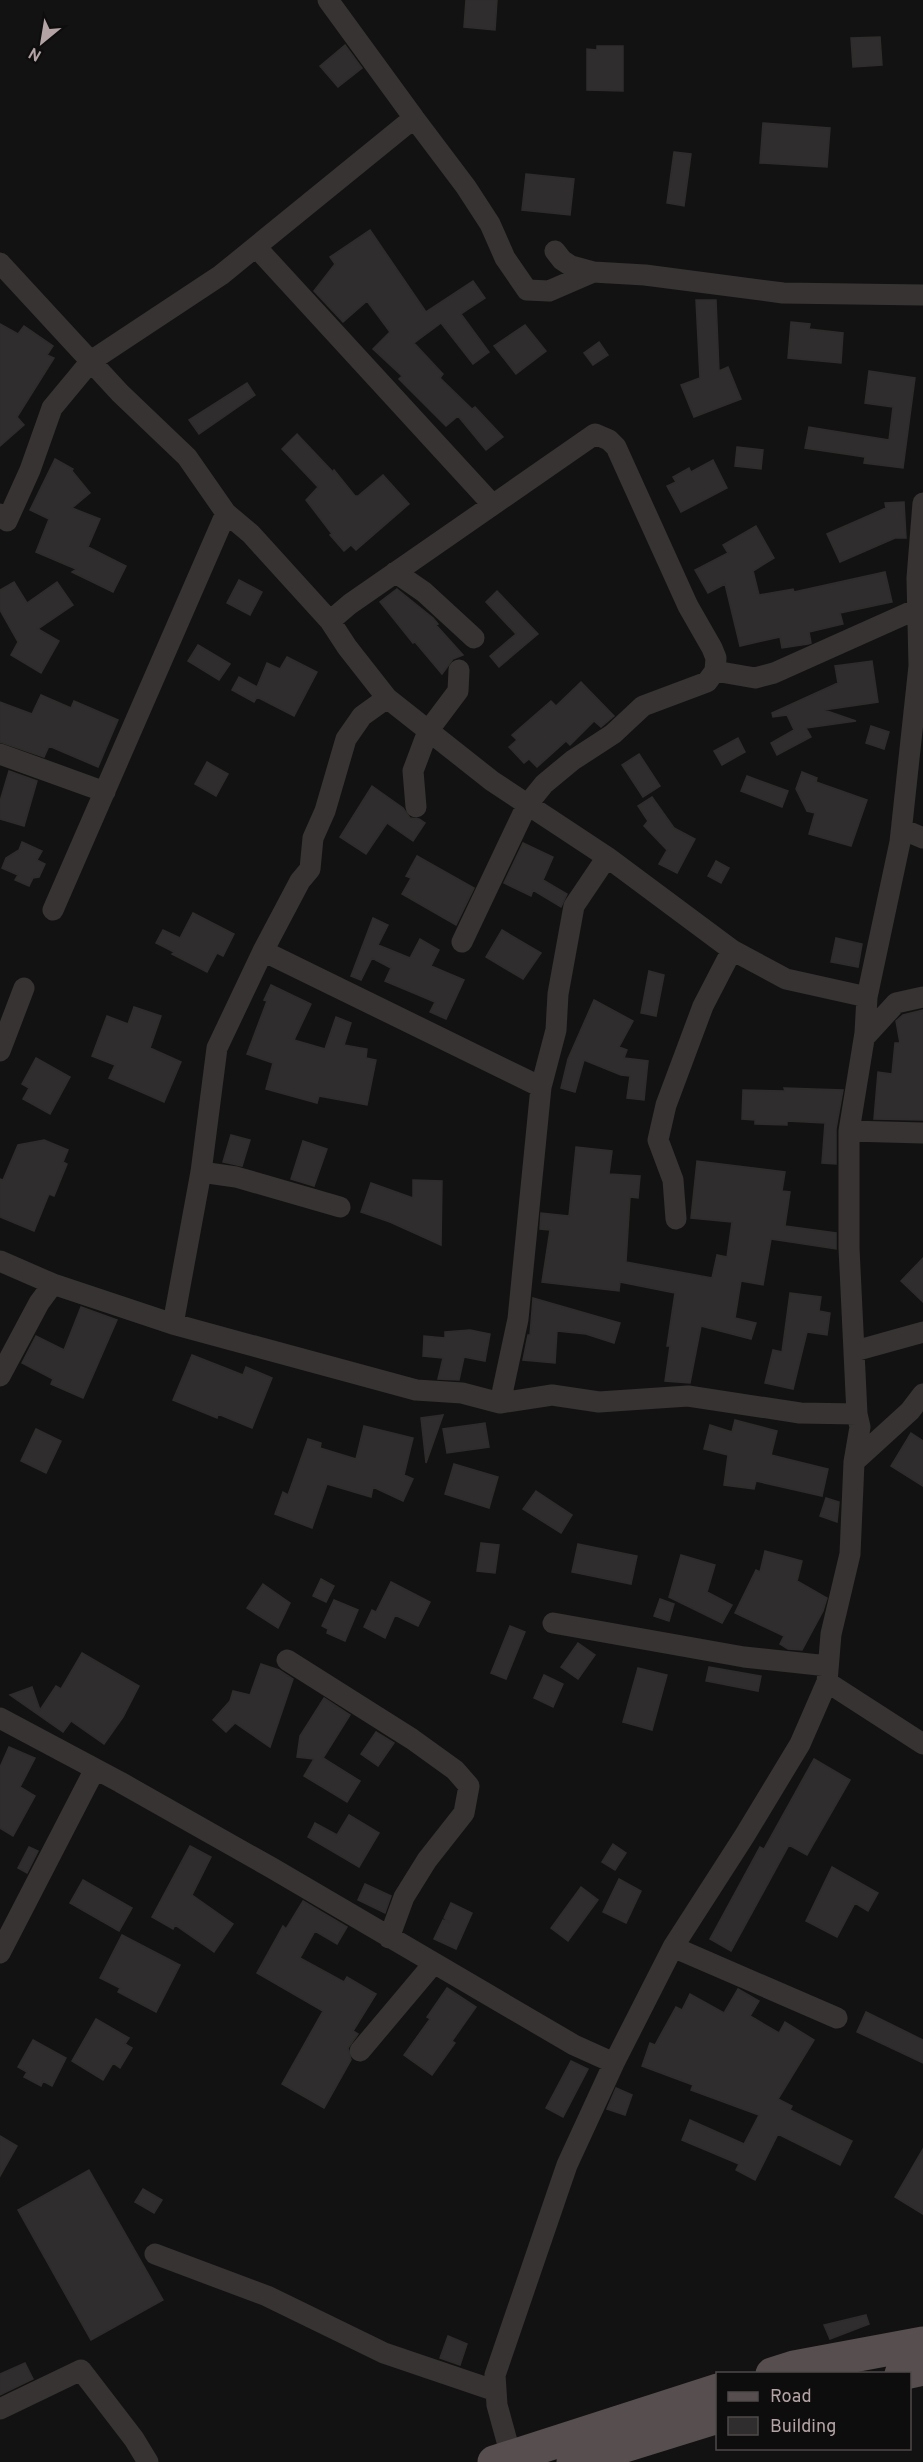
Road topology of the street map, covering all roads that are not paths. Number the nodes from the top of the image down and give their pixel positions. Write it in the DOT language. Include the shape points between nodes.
graph roads {
  1 [pos="328,0"];
  2 [pos="414,118"];
  3 [pos="256,247"];
  4 [pos="555,251"];
  5 [pos="0,262"];
  6 [pos="593,272"];
  7 [pos="923,296"];
  8 [pos="91,362"];
  9 [pos="492,504"];
  10 [pos="923,507"];
  11 [pos="226,513"];
  12 [pos="2,524"];
  13 [pos="395,572"];
  14 [pos="918,609"];
  15 [pos="330,621"];
  16 [pos="474,638"];
  17 [pos="459,670"];
  18 [pos="715,672"];
  19 [pos="387,698"];
  20 [pos="428,730"];
  21 [pos="0,754"];
  22 [pos="105,792"];
  23 [pos="527,805"];
  24 [pos="416,807"];
  25 [pos="902,829"];
  26 [pos="923,838"];
  27 [pos="607,857"];
  28 [pos="53,910"];
  29 [pos="462,942"];
  30 [pos="732,950"];
  31 [pos="263,951"];
  32 [pos="24,988"];
  33 [pos="867,997"];
  34 [pos="923,997"];
  35 [pos="864,1038"];
  36 [pos="0,1051"];
  37 [pos="541,1087"];
  38 [pos="849,1131"];
  39 [pos="923,1133"];
  40 [pos="201,1172"];
  41 [pos="340,1207"];
  42 [pos="676,1219"];
  43 [pos="0,1261"];
  44 [pos="53,1284"];
  45 [pos="173,1324"];
  46 [pos="923,1332"];
  47 [pos="855,1351"];
  48 [pos="0,1376"];
  49 [pos="923,1394"];
  50 [pos="500,1403"];
  51 [pos="857,1414"];
  52 [pos="916,1416"];
  53 [pos="854,1462"];
  54 [pos="553,1623"];
  55 [pos="287,1660"];
  56 [pos="827,1674"];
  57 [pos="0,1718"];
  58 [pos="923,1744"];
  59 [pos="95,1768"];
  60 [pos="389,1938"];
  61 [pos="673,1947"];
  62 [pos="0,1953"];
  63 [pos="434,1963"];
  64 [pos="837,2018"];
  65 [pos="360,2051"];
  66 [pos="614,2064"];
  67 [pos="155,2254"];
  68 [pos="923,2343"];
  69 [pos="776,2372"];
  70 [pos="496,2391"];
  71 [pos="716,2391"];
  72 [pos="0,2409"];
  73 [pos="716,2418"];
  74 [pos="620,2455"];
  75 [pos="502,2459"];
  76 [pos="148,2462"];
  77 [pos="573,2462"];
  1 -- 2 [label="street"];
  2 -- 3 [label="street"];
  2 -- 6 [label="street" via="466,187 490,224 505,258 528,290 549,291"];
  3 -- 8 [label="street"];
  3 -- 9 [label="street"];
  4 -- 6 [label="street" via="571,266"];
  5 -- 8 [label="street"];
  6 -- 7 [label="street" via="783,293"];
  8 -- 11 [label="street" via="187,457"];
  8 -- 12 [label="street" via="52,408 30,470"];
  9 -- 13 [label="street"];
  9 -- 18 [label="street" via="595,434 609,440 616,447 688,606 712,648"];
  10 -- 14 [label="street"];
  11 -- 15 [label="street" via="251,534"];
  11 -- 22 [label="street"];
  13 -- 15 [label="street"];
  13 -- 16 [label="street" via="424,592"];
  14 -- 18 [label="street" via="774,673 755,678"];
  14 -- 25 [label="street" via="919,666"];
  15 -- 19 [label="street"];
  17 -- 20 [label="street" via="458,691"];
  18 -- 23 [label="street" via="707,682 643,706 613,734 557,772"];
  19 -- 20 [label="street"];
  19 -- 31 [label="street" via="362,716 346,739 313,838 310,869"];
  20 -- 23 [label="street"];
  20 -- 24 [label="street" via="413,771"];
  21 -- 22 [label="street"];
  22 -- 28 [label="street"];
  23 -- 27 [label="street"];
  23 -- 29 [label="street"];
  25 -- 26 [label="street"];
  25 -- 33 [label="street"];
  27 -- 30 [label="street"];
  27 -- 37 [label="street" via="574,906 558,994 556,1030"];
  30 -- 33 [label="street" via="786,979"];
  30 -- 42 [label="street" via="703,1006 666,1105 658,1140 673,1180"];
  31 -- 37 [label="street"];
  31 -- 40 [label="street" via="217,1048"];
  32 -- 36 [label="street"];
  33 -- 35 [label="street"];
  34 -- 35 [label="street" via="896,1003"];
  35 -- 38 [label="street"];
  37 -- 50 [label="street" via="518,1319"];
  38 -- 39 [label="street"];
  38 -- 47 [label="street" via="849,1248"];
  40 -- 41 [label="street" via="236,1177"];
  40 -- 45 [label="street"];
  43 -- 44 [label="street"];
  44 -- 45 [label="street"];
  44 -- 48 [label="street"];
  45 -- 50 [label="street" via="416,1390 462,1393"];
  46 -- 47 [label="street"];
  47 -- 51 [label="street"];
  49 -- 52 [label="street"];
  50 -- 51 [label="street" via="552,1395 599,1402 688,1396 800,1413"];
  51 -- 53 [label="street" via="860,1427"];
  52 -- 53 [label="street"];
  53 -- 56 [label="street" via="850,1554 831,1634"];
  54 -- 56 [label="street"];
  55 -- 60 [label="street" via="412,1739 455,1770 469,1786 464,1813 427,1860 404,1898"];
  56 -- 58 [label="street"];
  56 -- 61 [label="street" via="794,1754"];
  57 -- 59 [label="street"];
  59 -- 60 [label="street"];
  59 -- 62 [label="street"];
  60 -- 63 [label="street"];
  61 -- 64 [label="street"];
  61 -- 66 [label="street"];
  63 -- 65 [label="street"];
  63 -- 66 [label="street" via="574,2045"];
  66 -- 70 [label="street" via="567,2165 495,2375"];
  67 -- 70 [label="street" via="267,2296 384,2353"];
  68 -- 69 [label="main road"];
  70 -- 75 [label="street"];
  71 -- 75 [label="main road"];
  72 -- 76 [label="street" via="81,2370"];
  73 -- 74 [label="main road"];
  74 -- 77 [label="main road"];
}
